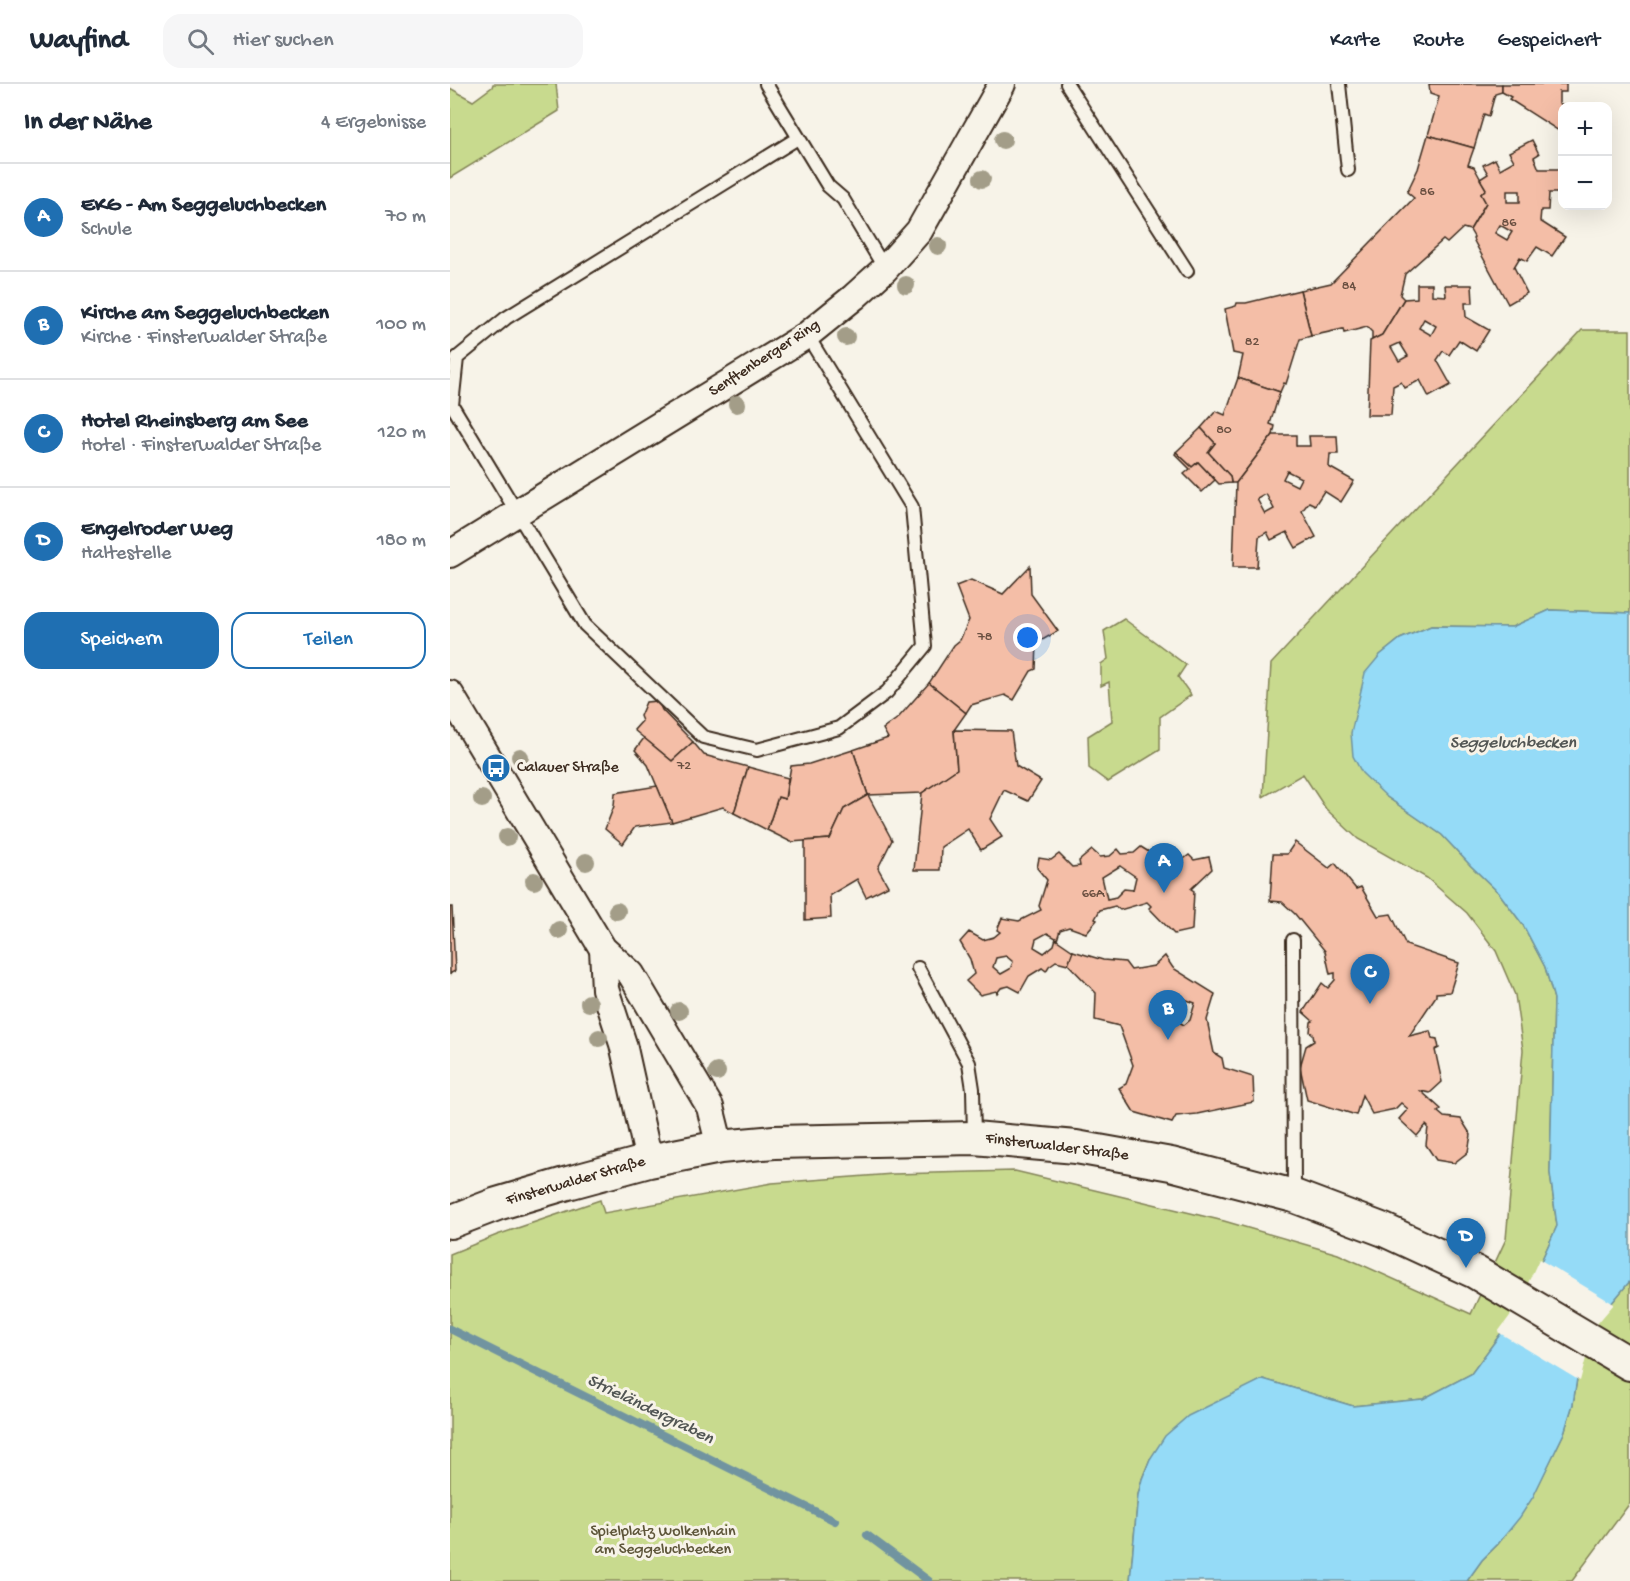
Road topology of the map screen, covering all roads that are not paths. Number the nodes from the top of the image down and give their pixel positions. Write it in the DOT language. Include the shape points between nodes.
graph roads {
  1 [pos="766,84"];
  2 [pos="1002,84"];
  3 [pos="1067,84"];
  4 [pos="1339,84"];
  5 [pos="798,138"];
  6 [pos="1348,170"];
  7 [pos="885,268"];
  8 [pos="1187,271"];
  9 [pos="807,335"];
  10 [pos="517,512"];
  11 [pos="450,555"];
  12 [pos="450,694"];
  13 [pos="1293,940"];
  14 [pos="603,949"];
  15 [pos="918,968"];
  16 [pos="974,1138"];
  17 [pos="720,1147"];
  18 [pos="649,1161"];
  19 [pos="1294,1196"];
  20 [pos="450,1222"];
  21 [pos="1630,1364"];
  1 -- 5 [label="lane"];
  2 -- 7 [label="street, Senftenberger Ring" via="919,231"];
  3 -- 8 [label="lane"];
  4 -- 6 [label="lane"];
  5 -- 7 [label="lane" via="828,186 843,199"];
  5 -- 10 [label="lane" via="506,318 457,358 452,405"];
  7 -- 9 [label="street, Senftenberger Ring"];
  9 -- 10 [label="street, Senftenberger Ring"];
  9 -- 10 [label="lane" via="912,507 925,646 887,692 839,728 757,750 703,737 585,625"];
  10 -- 11 [label="street, Senftenberger Ring"];
  12 -- 14 [label="street"];
  13 -- 19 [label="lane"];
  14 -- 17 [label="street" via="630,974 711,1107"];
  14 -- 18 [label="street" via="605,989 623,1044"];
  15 -- 16 [label="lane" via="969,1062"];
  16 -- 17 [label="street, Finsterwalder Straße" via="774,1142"];
  16 -- 19 [label="street, Finsterwalder Straße" via="1076,1147 1161,1162"];
  17 -- 18 [label="street, Finsterwalder Straße"];
  18 -- 20 [label="street, Finsterwalder Straße" via="507,1201"];
  19 -- 21 [label="street, Finsterwalder Straße" via="1384,1230 1475,1272"];
}
